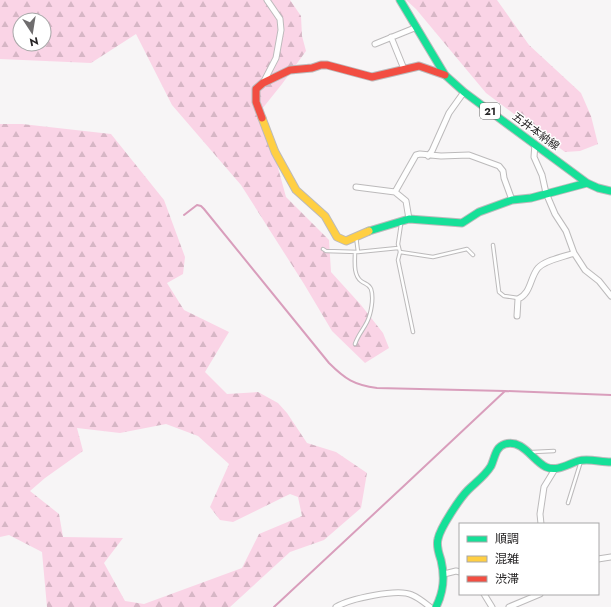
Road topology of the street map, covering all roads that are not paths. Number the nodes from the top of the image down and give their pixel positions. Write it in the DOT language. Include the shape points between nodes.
graph roads {
  1 [pos="267,0"];
  2 [pos="400,0"];
  3 [pos="417,27"];
  4 [pos="391,37"];
  5 [pos="375,44"];
  6 [pos="404,69"];
  7 [pos="445,75"];
  8 [pos="263,83"];
  9 [pos="464,92"];
  10 [pos="535,144"];
  11 [pos="428,156"];
  12 [pos="587,182"];
  13 [pos="356,187"];
  14 [pos="611,191"];
  15 [pos="395,192"];
  16 [pos="546,192"];
  17 [pos="512,200"];
  18 [pos="409,219"];
  19 [pos="402,222"];
  20 [pos="356,236"];
  21 [pos="493,245"];
  22 [pos="398,248"];
  23 [pos="323,249"];
  24 [pos="356,252"];
  25 [pos="400,252"];
  26 [pos="574,253"];
  27 [pos="473,255"];
  28 [pos="611,296"];
  29 [pos="518,298"];
  30 [pos="517,316"];
  31 [pos="413,332"];
  32 [pos="355,344"];
  33 [pos="554,451"];
  34 [pos="531,453"];
  35 [pos="581,461"];
  36 [pos="611,462"];
  37 [pos="555,469"];
  38 [pos="568,503"];
  39 [pos="541,523"];
  40 [pos="611,558"];
  41 [pos="599,559"];
  42 [pos="459,572"];
  43 [pos="444,574"];
  44 [pos="485,595"];
  45 [pos="538,595"];
  46 [pos="421,601"];
  47 [pos="336,607"];
  48 [pos="418,607"];
  49 [pos="430,607"];
  50 [pos="436,607"];
  51 [pos="492,607"];
  52 [pos="509,607"];
  1 -- 8 [label="street" via="280,19 281,30 276,58"];
  2 -- 3 [label="street, 五井本納線 / 21"];
  3 -- 4 [label="street"];
  3 -- 7 [label="street, 五井本納線 / 21"];
  4 -- 5 [label="street"];
  4 -- 6 [label="street"];
  6 -- 7 [label="street" via="420,66"];
  6 -- 8 [label="street" via="372,77 321,65 290,70"];
  7 -- 9 [label="street, 五井本納線 / 21"];
  8 -- 20 [label="street" via="256,89 256,102 274,152 296,190 325,216 337,237 346,241"];
  9 -- 10 [label="street, 五井本納線 / 21"];
  9 -- 11 [label="street" via="449,113"];
  10 -- 12 [label="street, 五井本納線 / 21"];
  10 -- 16 [label="street" via="534,157"];
  11 -- 15 [label="street" via="416,155"];
  11 -- 17 [label="street" via="469,155 499,166"];
  12 -- 14 [label="street, 五井本納線 / 21"];
  12 -- 16 [label="street"];
  13 -- 15 [label="street"];
  15 -- 18 [label="street" via="406,201"];
  16 -- 17 [label="street" via="531,198"];
  16 -- 26 [label="street"];
  17 -- 18 [label="street" via="479,212 462,223"];
  18 -- 19 [label="street"];
  19 -- 20 [label="street"];
  19 -- 22 [label="lane"];
  20 -- 24 [label="lane"];
  21 -- 29 [label="lane" via="499,292 504,296"];
  22 -- 24 [label="lane"];
  22 -- 25 [label="lane"];
  23 -- 24 [label="lane"];
  24 -- 32 [label="lane" via="356,275 369,285 372,293 367,323"];
  25 -- 27 [label="lane" via="434,257 467,249"];
  25 -- 31 [label="lane" via="398,260"];
  26 -- 28 [label="street" via="585,270 599,281"];
  26 -- 29 [label="street" via="542,264 534,274 526,294"];
  29 -- 30 [label="street"];
  33 -- 34 [label="lane"];
  34 -- 37 [label="street" via="546,467"];
  34 -- 43 [label="street" via="513,443 505,444 499,448 491,466 466,492 438,540"];
  35 -- 36 [label="street"];
  35 -- 37 [label="street"];
  35 -- 38 [label="lane"];
  37 -- 39 [label="street" via="544,487"];
  40 -- 41 [label="street"];
  42 -- 43 [label="street"];
  43 -- 50 [label="street" via="442,593"];
  44 -- 51 [label="street"];
  45 -- 52 [label="street"];
  46 -- 47 [label="street" via="412,594 399,592 365,598"];
  46 -- 48 [label="street"];
  46 -- 49 [label="street"];
}
